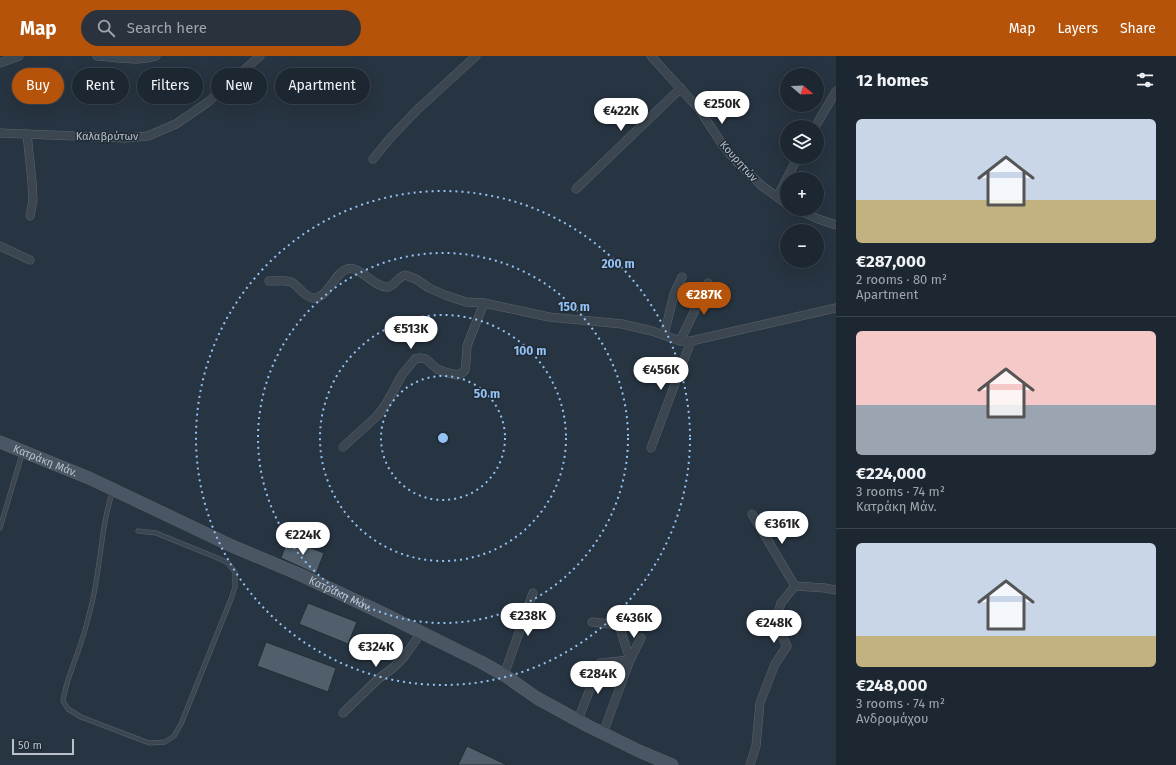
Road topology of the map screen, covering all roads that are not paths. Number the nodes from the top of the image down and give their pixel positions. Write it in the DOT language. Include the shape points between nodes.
graph roads {
  1 [pos="19,56"];
  2 [pos="97,56"];
  3 [pos="156,56"];
  4 [pos="260,56"];
  5 [pos="476,56"];
  6 [pos="651,56"];
  7 [pos="0,63"];
  8 [pos="681,88"];
  9 [pos="836,91"];
  10 [pos="819,120"];
  11 [pos="0,133"];
  12 [pos="27,134"];
  13 [pos="373,159"];
  14 [pos="794,164"];
  15 [pos="576,189"];
  16 [pos="777,197"];
  17 [pos="780,199"];
  18 [pos="30,216"];
  19 [pos="812,216"];
  20 [pos="836,225"];
  21 [pos="0,246"];
  22 [pos="30,260"];
  23 [pos="682,277"];
  24 [pos="269,281"];
  25 [pos="708,283"];
  26 [pos="484,303"];
  27 [pos="836,308"];
  28 [pos="664,335"];
  29 [pos="680,341"];
  30 [pos="691,342"];
  31 [pos="0,442"];
  32 [pos="343,447"];
  33 [pos="651,448"];
  34 [pos="23,451"];
  35 [pos="113,490"];
  36 [pos="752,514"];
  37 [pos="0,528"];
  38 [pos="138,531"];
  39 [pos="795,586"];
  40 [pos="836,590"];
  41 [pos="533,593"];
  42 [pos="592,622"];
  43 [pos="421,633"];
  44 [pos="641,638"];
  45 [pos="630,660"];
  46 [pos="504,675"];
  47 [pos="343,713"];
  48 [pos="578,720"];
  49 [pos="603,733"];
  50 [pos="672,765"];
  51 [pos="750,765"];
  1 -- 7 [label="street"];
  2 -- 3 [label="street"];
  4 -- 12 [label="street, Καλαβρύτων" via="208,102 176,124 148,136 126,138"];
  5 -- 13 [label="street" via="418,109"];
  6 -- 8 [label="street, Κουρητών"];
  8 -- 15 [label="street"];
  8 -- 16 [label="street, Κουρητών" via="699,109 729,153"];
  9 -- 10 [label="street"];
  11 -- 12 [label="street, Καλαβρύτων"];
  12 -- 18 [label="street" via="32,194"];
  14 -- 16 [label="street"];
  16 -- 17 [label="street, Κουρητών"];
  19 -- 20 [label="street"];
  21 -- 22 [label="street"];
  23 -- 28 [label="street" via="674,294"];
  24 -- 26 [label="street" via="290,282 306,295 315,298 322,296 345,270 352,268 384,286 391,286 400,276 405,275 445,295 466,302"];
  25 -- 29 [label="street"];
  26 -- 28 [label="street" via="549,317 622,324"];
  26 -- 32 [label="street" via="467,346 465,370 458,375 437,369 426,359 415,360 402,375 377,416"];
  27 -- 30 [label="street"];
  28 -- 29 [label="street"];
  29 -- 30 [label="street"];
  30 -- 33 [label="street"];
  31 -- 34 [label="street, Κατράκη Μάν."];
  34 -- 35 [label="street, Κατράκη Μάν."];
  34 -- 37 [label="lane"];
  35 -- 38 [label="lane" via="104,521 91,607 63,701 68,709 81,717 149,743 165,742 174,736 182,724 231,599 235,587 235,572 228,563 156,533"];
  35 -- 43 [label="street, Κατράκη Μάν." via="342,594"];
  36 -- 39 [label="street"];
  39 -- 40 [label="street"];
  39 -- 51 [label="street" via="781,603 775,623 787,646 775,664 760,703 756,746"];
  41 -- 46 [label="street"];
  42 -- 45 [label="street" via="619,625"];
  43 -- 46 [label="street, Κατράκη Μάν."];
  43 -- 47 [label="street" via="404,657"];
  44 -- 45 [label="street"];
  45 -- 48 [label="street" via="600,663"];
  45 -- 49 [label="street"];
  46 -- 48 [label="street, Κατράκη Μάν." via="537,698"];
  48 -- 49 [label="street, Κατράκη Μάν."];
  49 -- 50 [label="street, Κατράκη Μάν."];
}
